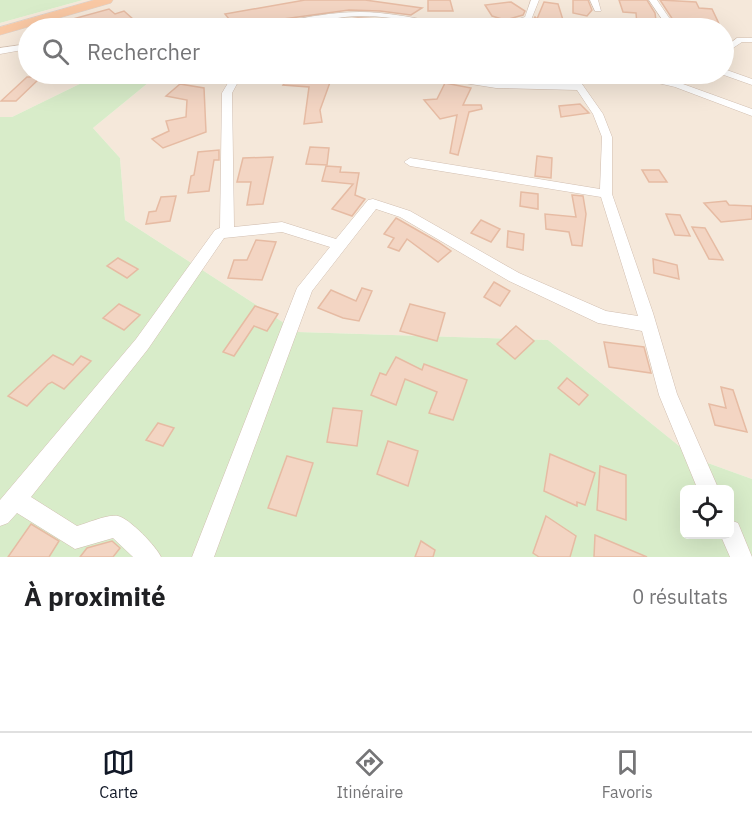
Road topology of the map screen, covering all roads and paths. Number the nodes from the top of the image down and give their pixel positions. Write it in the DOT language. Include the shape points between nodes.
graph roads {
  1 [pos="107,0"];
  2 [pos="535,0"];
  3 [pos="594,0"];
  4 [pos="653,0"];
  5 [pos="598,9"];
  6 [pos="45,18"];
  7 [pos="325,18"];
  8 [pos="398,18"];
  9 [pos="527,18"];
  10 [pos="665,18"];
  11 [pos="18,26"];
  12 [pos="0,31"];
  13 [pos="752,40"];
  14 [pos="734,44"];
  15 [pos="18,48"];
  16 [pos="0,51"];
  17 [pos="734,76"];
  18 [pos="752,82"];
  19 [pos="232,84"];
  20 [pos="490,84"];
  21 [pos="579,84"];
  22 [pos="676,84"];
  23 [pos="581,87"];
  24 [pos="752,113"];
  25 [pos="410,162"];
  26 [pos="606,194"];
  27 [pos="227,233"];
  28 [pos="339,245"];
  29 [pos="648,325"];
  30 [pos="707,485"];
  31 [pos="8,507"];
  32 [pos="733,539"];
  33 [pos="150,557"];
  34 [pos="203,557"];
  35 [pos="742,557"];
  1 -- 6 [label="highway"];
  2 -- 9 [label="street" via="532,14"];
  3 -- 5 [label="street"];
  4 -- 10 [label="street"];
  7 -- 8 [label="street"];
  11 -- 12 [label="highway"];
  13 -- 14 [label="street"];
  15 -- 16 [label="street"];
  17 -- 18 [label="street"];
  19 -- 27 [label="street" via="227,93"];
  20 -- 23 [label="street"];
  21 -- 23 [label="street"];
  22 -- 24 [label="street"];
  23 -- 26 [label="street" via="607,137"];
  25 -- 26 [label="street"];
  26 -- 29 [label="street"];
  27 -- 28 [label="street" via="282,227"];
  27 -- 31 [label="street" via="220,233 142,344"];
  28 -- 29 [label="street" via="373,203 405,214 514,277 604,318"];
  28 -- 34 [label="street" via="305,288"];
  29 -- 30 [label="street" via="668,395"];
  31 -- 33 [label="street" via="75,538 116,526"];
  32 -- 35 [label="street"];
}
